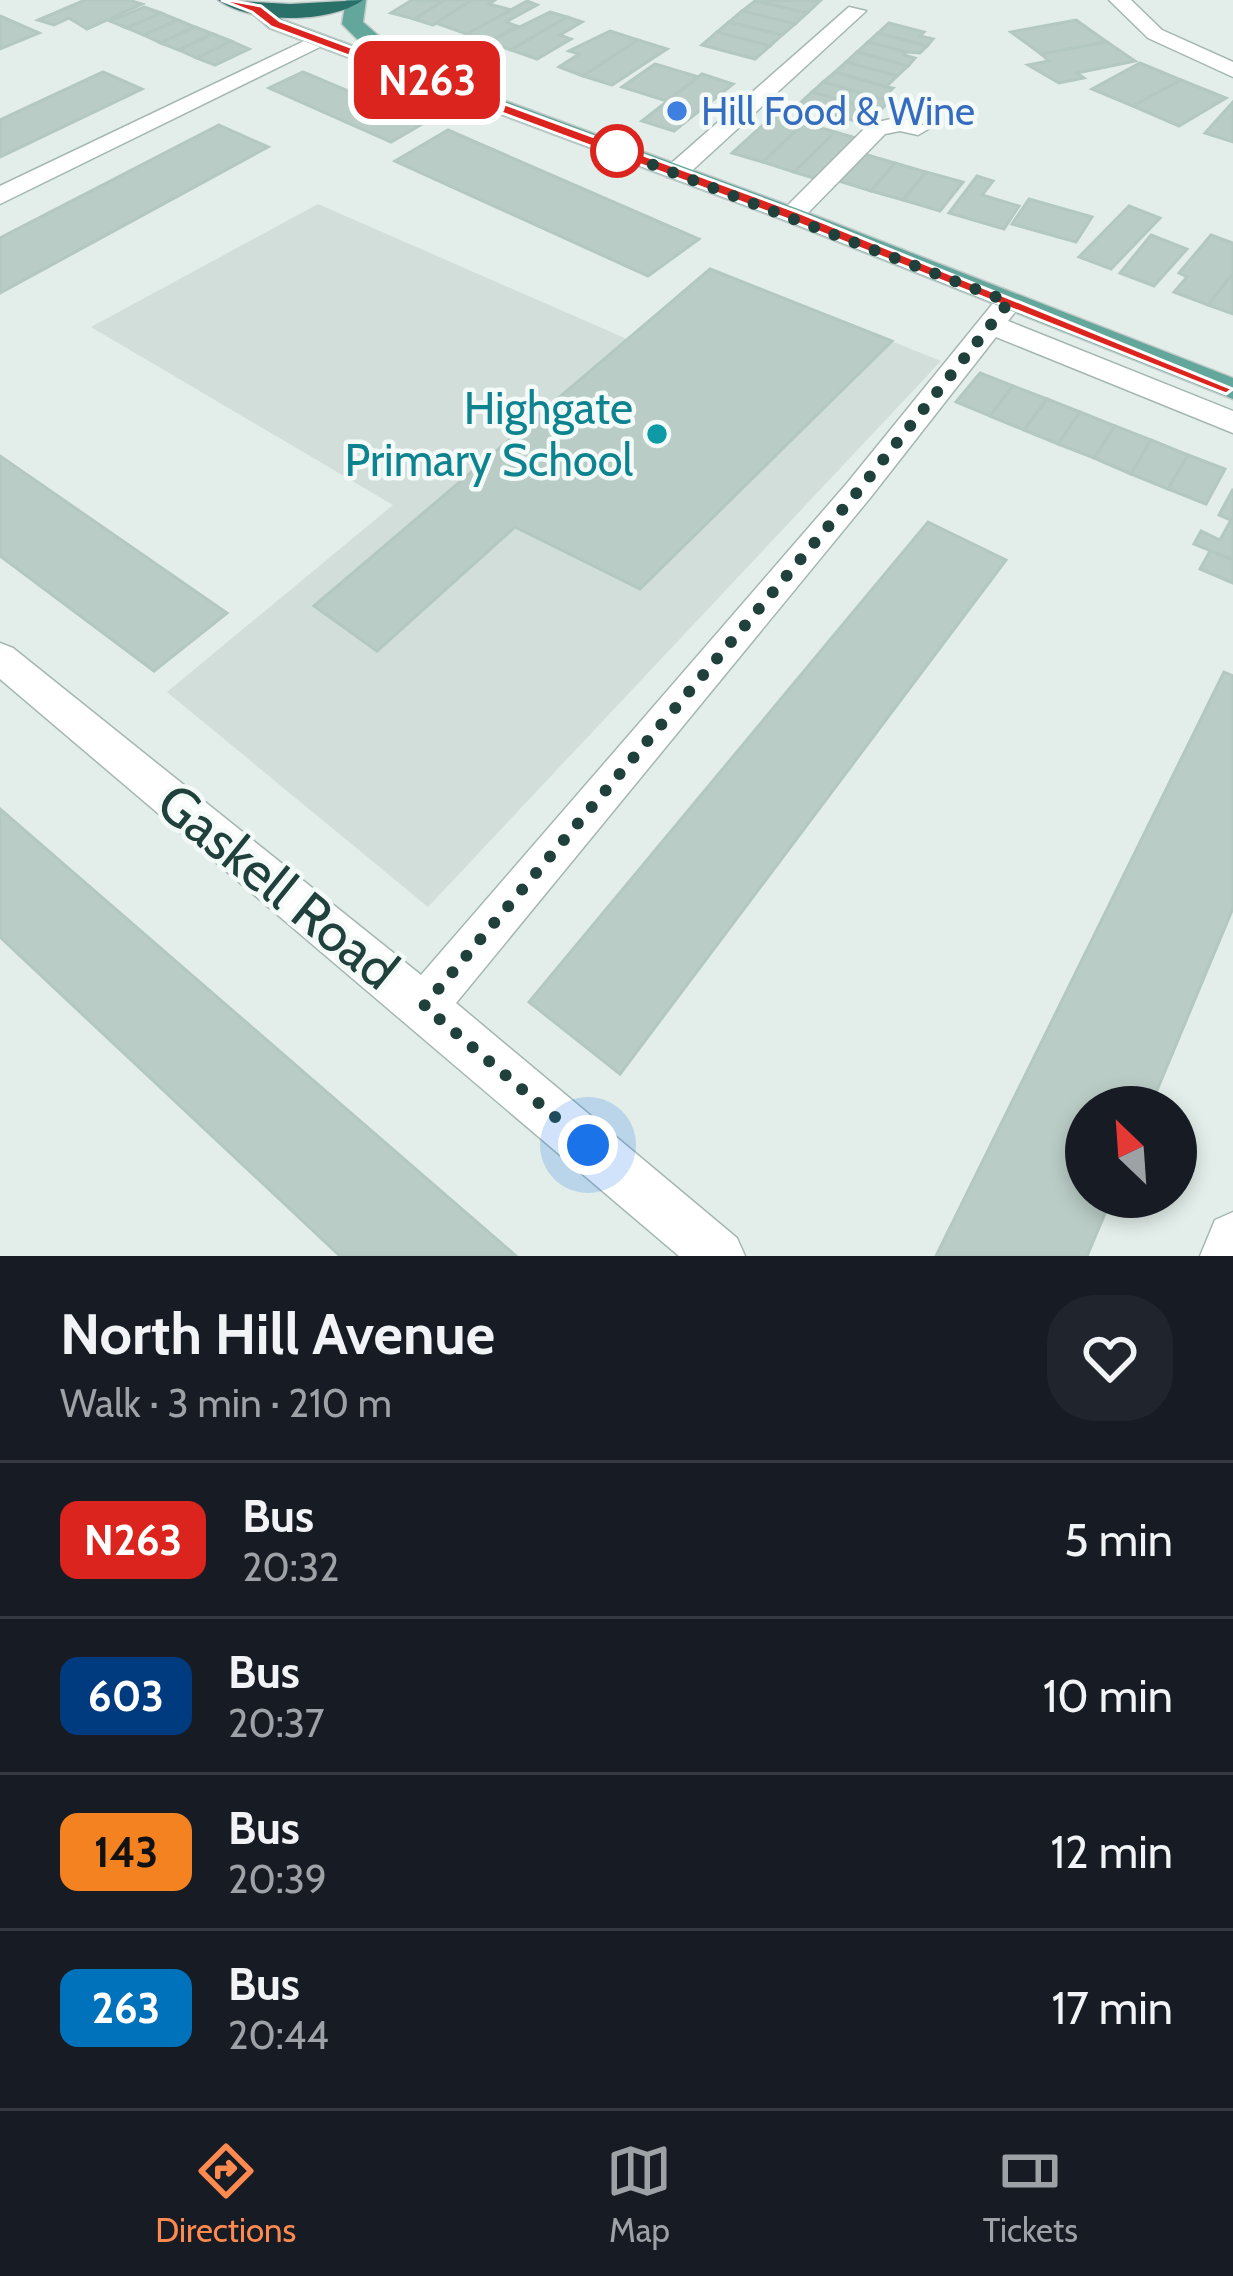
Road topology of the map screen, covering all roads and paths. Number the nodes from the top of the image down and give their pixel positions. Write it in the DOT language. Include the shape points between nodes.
graph roads {
  1 [pos="227,0"];
  2 [pos="355,0"];
  3 [pos="1119,0"];
  4 [pos="257,9"];
  5 [pos="856,11"];
  6 [pos="352,24"];
  7 [pos="320,40"];
  8 [pos="1233,70"];
  9 [pos="417,76"];
  10 [pos="918,128"];
  11 [pos="676,172"];
  12 [pos="0,196"];
  13 [pos="792,215"];
  14 [pos="1001,313"];
  15 [pos="1233,389"];
  16 [pos="1233,423"];
  17 [pos="0,658"];
  18 [pos="424,1006"];
  19 [pos="1233,1238"];
  20 [pos="719,1256"];
  21 [pos="1226,1256"];
  1 -- 4 [label="highway"];
  2 -- 4 [label="highway"];
  2 -- 6 [label="main road"];
  3 -- 8 [label="street" via="1155,34"];
  4 -- 7 [label="main road"];
  5 -- 11 [label="street"];
  6 -- 7 [label="main road"];
  6 -- 9 [label="main road"];
  7 -- 9 [label="main road"];
  7 -- 12 [label="street"];
  9 -- 11 [label="main road"];
  10 -- 13 [label="street" via="877,129"];
  11 -- 13 [label="main road"];
  13 -- 14 [label="main road"];
  14 -- 15 [label="main road"];
  14 -- 16 [label="street"];
  14 -- 18 [label="street"];
  17 -- 18 [label="street, Gaskell Road"];
  18 -- 20 [label="street, Gaskell Road"];
  19 -- 21 [label="street"];
}
